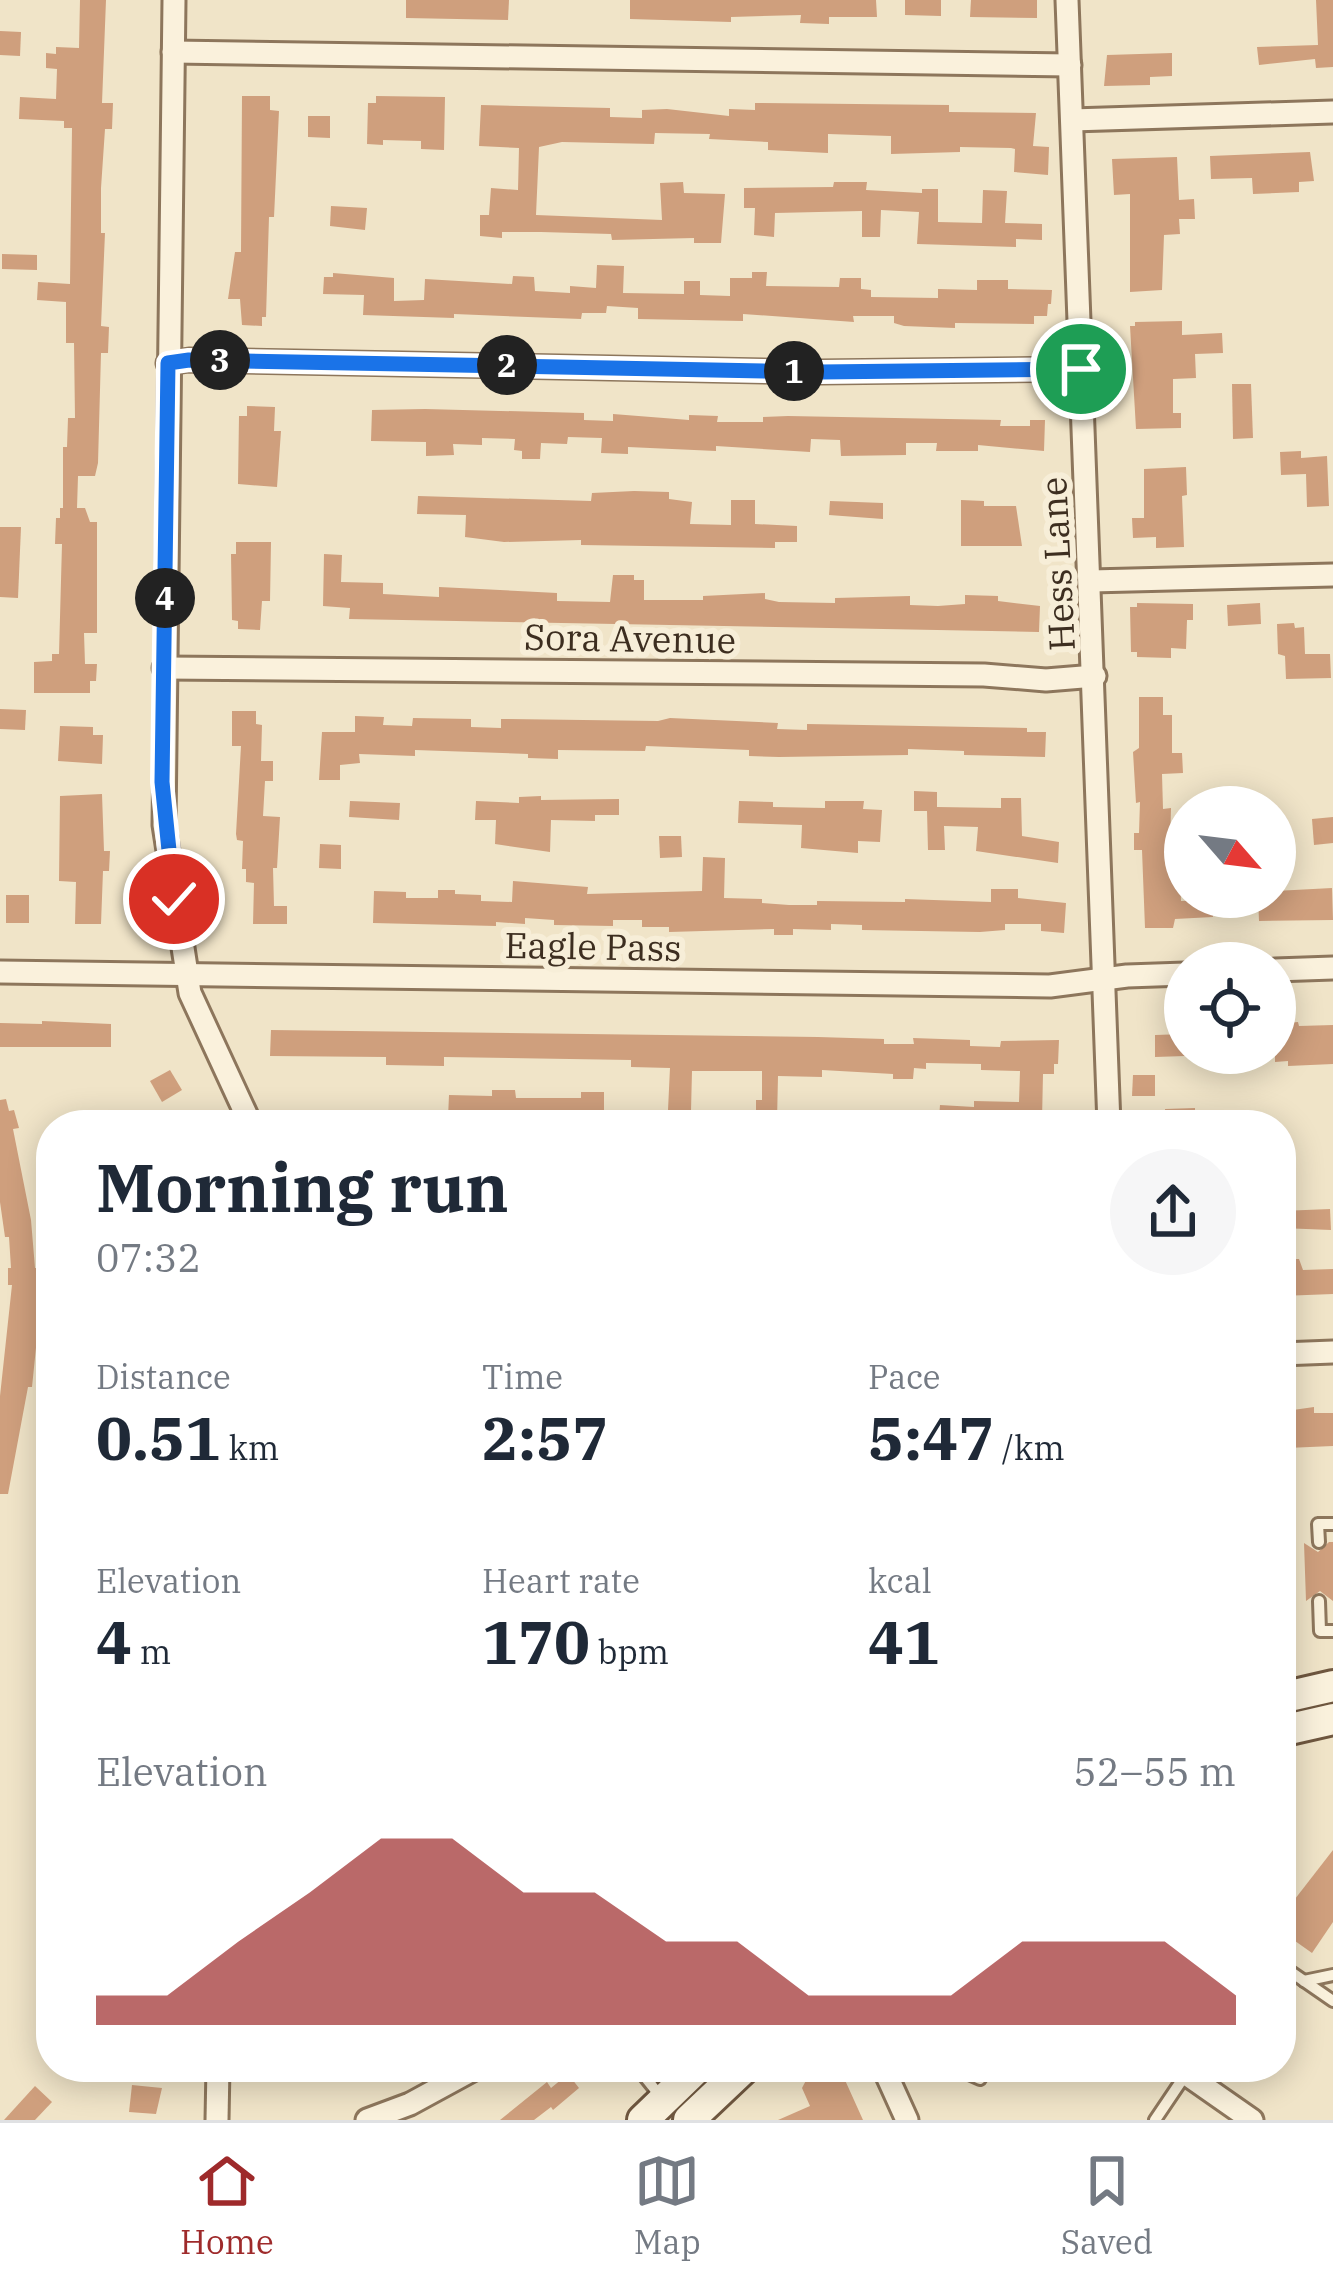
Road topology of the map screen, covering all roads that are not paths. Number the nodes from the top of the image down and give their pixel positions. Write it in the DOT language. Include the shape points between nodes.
graph roads {
  1 [pos="174,0"];
  2 [pos="1067,0"];
  3 [pos="173,52"];
  4 [pos="1070,65"];
  5 [pos="1333,112"];
  6 [pos="1072,120"];
  7 [pos="168,363"];
  8 [pos="1081,369"];
  9 [pos="1333,575"];
  10 [pos="1091,581"];
  11 [pos="164,668"];
  12 [pos="1095,676"];
  13 [pos="1333,968"];
  14 [pos="1296,969"];
  15 [pos="0,972"];
  16 [pos="186,974"];
  17 [pos="1164,976"];
  18 [pos="1104,980"];
  19 [pos="244,1110"];
  20 [pos="1108,1110"];
  21 [pos="1333,1352"];
  22 [pos="1296,1353"];
  23 [pos="1333,1523"];
  24 [pos="1319,1542"];
  25 [pos="1319,1601"];
  26 [pos="1333,1630"];
  27 [pos="1333,1686"];
  28 [pos="1296,1690"];
  29 [pos="1333,1719"];
  30 [pos="1296,1728"];
  31 [pos="1296,1975"];
  32 [pos="1333,1975"];
  33 [pos="1304,1981"];
  34 [pos="1333,2001"];
  35 [pos="218,2082"];
  36 [pos="450,2082"];
  37 [pos="682,2082"];
  38 [pos="729,2082"];
  39 [pos="890,2082"];
  40 [pos="1175,2082"];
  41 [pos="1198,2082"];
  42 [pos="653,2110"];
  43 [pos="217,2112"];
  44 [pos="236,2120"];
  45 [pos="368,2120"];
  46 [pos="689,2120"];
  47 [pos="907,2120"];
  48 [pos="1155,2120"];
  49 [pos="1252,2120"];
  1 -- 3 [label="street"];
  2 -- 4 [label="street, Hess Lane"];
  3 -- 4 [label="street"];
  3 -- 7 [label="street"];
  4 -- 6 [label="street, Hess Lane"];
  5 -- 6 [label="street"];
  6 -- 8 [label="street, Hess Lane"];
  7 -- 8 [label="street"];
  7 -- 11 [label="street"];
  8 -- 10 [label="street, Hess Lane"];
  9 -- 10 [label="street"];
  10 -- 12 [label="street, Hess Lane"];
  11 -- 12 [label="street, Sora Avenue"];
  11 -- 16 [label="street" via="164,825"];
  12 -- 18 [label="street, Hess Lane"];
  13 -- 14 [label="street"];
  15 -- 16 [label="street, Eagle Pass"];
  16 -- 18 [label="street, Eagle Pass" via="1050,986"];
  16 -- 19 [label="street"];
  17 -- 18 [label="street, Eagle Pass"];
  18 -- 20 [label="street, Hess Lane"];
  21 -- 22 [label="street"];
  23 -- 24 [label="lane" via="1318,1524"];
  25 -- 26 [label="lane" via="1320,1631"];
  27 -- 28 [label="main road"];
  29 -- 30 [label="main road"];
  31 -- 33 [label="lane"];
  32 -- 33 [label="lane"];
  33 -- 34 [label="lane"];
  35 -- 43 [label="street"];
  36 -- 45 [label="street"];
  37 -- 42 [label="main road"];
  38 -- 46 [label="main road"];
  39 -- 47 [label="street"];
  40 -- 48 [label="lane"];
  41 -- 49 [label="street"];
  43 -- 44 [label="street"];
}
